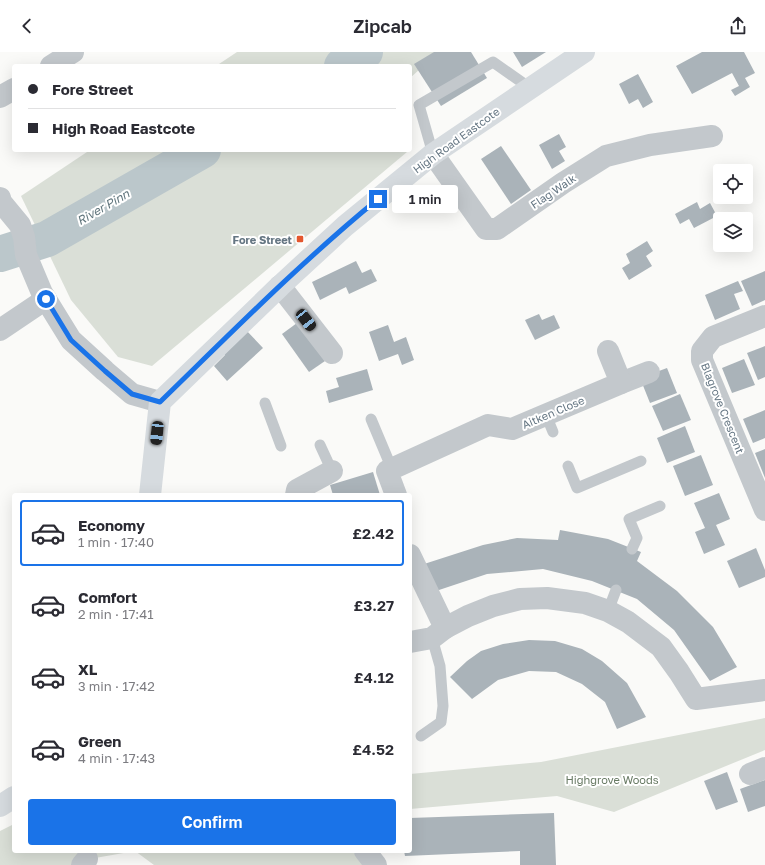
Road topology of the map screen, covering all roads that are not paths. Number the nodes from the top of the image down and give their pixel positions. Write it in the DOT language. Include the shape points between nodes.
graph roads {
  1 [pos="74,52"];
  2 [pos="584,52"];
  3 [pos="54,64"];
  4 [pos="530,88"];
  5 [pos="12,90"];
  6 [pos="0,97"];
  7 [pos="712,136"];
  8 [pos="433,154"];
  9 [pos="1,200"];
  10 [pos="280,286"];
  11 [pos="46,299"];
  12 [pos="765,316"];
  13 [pos="0,330"];
  14 [pos="608,350"];
  15 [pos="332,353"];
  16 [pos="649,372"];
  17 [pos="621,383"];
  18 [pos="160,402"];
  19 [pos="264,403"];
  20 [pos="371,419"];
  21 [pos="320,445"];
  22 [pos="281,446"];
  23 [pos="641,461"];
  24 [pos="568,466"];
  25 [pos="392,469"];
  26 [pos="332,471"];
  27 [pos="295,488"];
  28 [pos="150,493"];
  29 [pos="395,493"];
  30 [pos="660,506"];
  31 [pos="765,510"];
  32 [pos="632,549"];
  33 [pos="412,561"];
  34 [pos="616,590"];
  35 [pos="608,611"];
  36 [pos="438,633"];
  37 [pos="412,641"];
  38 [pos="765,690"];
  39 [pos="421,736"];
  40 [pos="12,798"];
  41 [pos="0,806"];
  42 [pos="367,853"];
  43 [pos="376,865"];
  1 -- 3 [label="street"];
  2 -- 4 [label="main road, High Road Eastcote"];
  4 -- 8 [label="main road, High Road Eastcote"];
  4 -- 8 [label="lane" via="494,62 419,105"];
  5 -- 6 [label="street"];
  7 -- 8 [label="street, Flag Walk" via="650,145 606,156 497,229 486,229"];
  8 -- 10 [label="main road, High Road Eastcote" via="345,226"];
  9 -- 11 [label="street" via="20,225 21,246"];
  10 -- 15 [label="street"];
  10 -- 18 [label="main road, High Road Eastcote"];
  11 -- 13 [label="street"];
  11 -- 18 [label="street" via="71,340 105,371 132,394"];
  12 -- 31 [label="street, Blagrove Crescent" via="712,337 702,350 702,360"];
  14 -- 17 [label="street"];
  16 -- 17 [label="street, Aitken Close"];
  17 -- 25 [label="street, Aitken Close" via="550,423 512,429 488,426"];
  18 -- 28 [label="main road"];
  19 -- 22 [label="lane"];
  20 -- 25 [label="lane"];
  21 -- 26 [label="lane"];
  23 -- 24 [label="lane" via="577,488"];
  25 -- 29 [label="street" via="387,471"];
  26 -- 27 [label="street"];
  30 -- 32 [label="lane" via="629,519 637,538"];
  33 -- 36 [label="street"];
  34 -- 35 [label="lane"];
  35 -- 36 [label="street" via="570,601 520,598 474,614"];
  35 -- 38 [label="street" via="628,622 660,647 696,699"];
  36 -- 37 [label="street"];
  36 -- 39 [label="lane" via="443,706 441,722"];
  40 -- 41 [label="main road"];
  42 -- 43 [label="street"];
}
